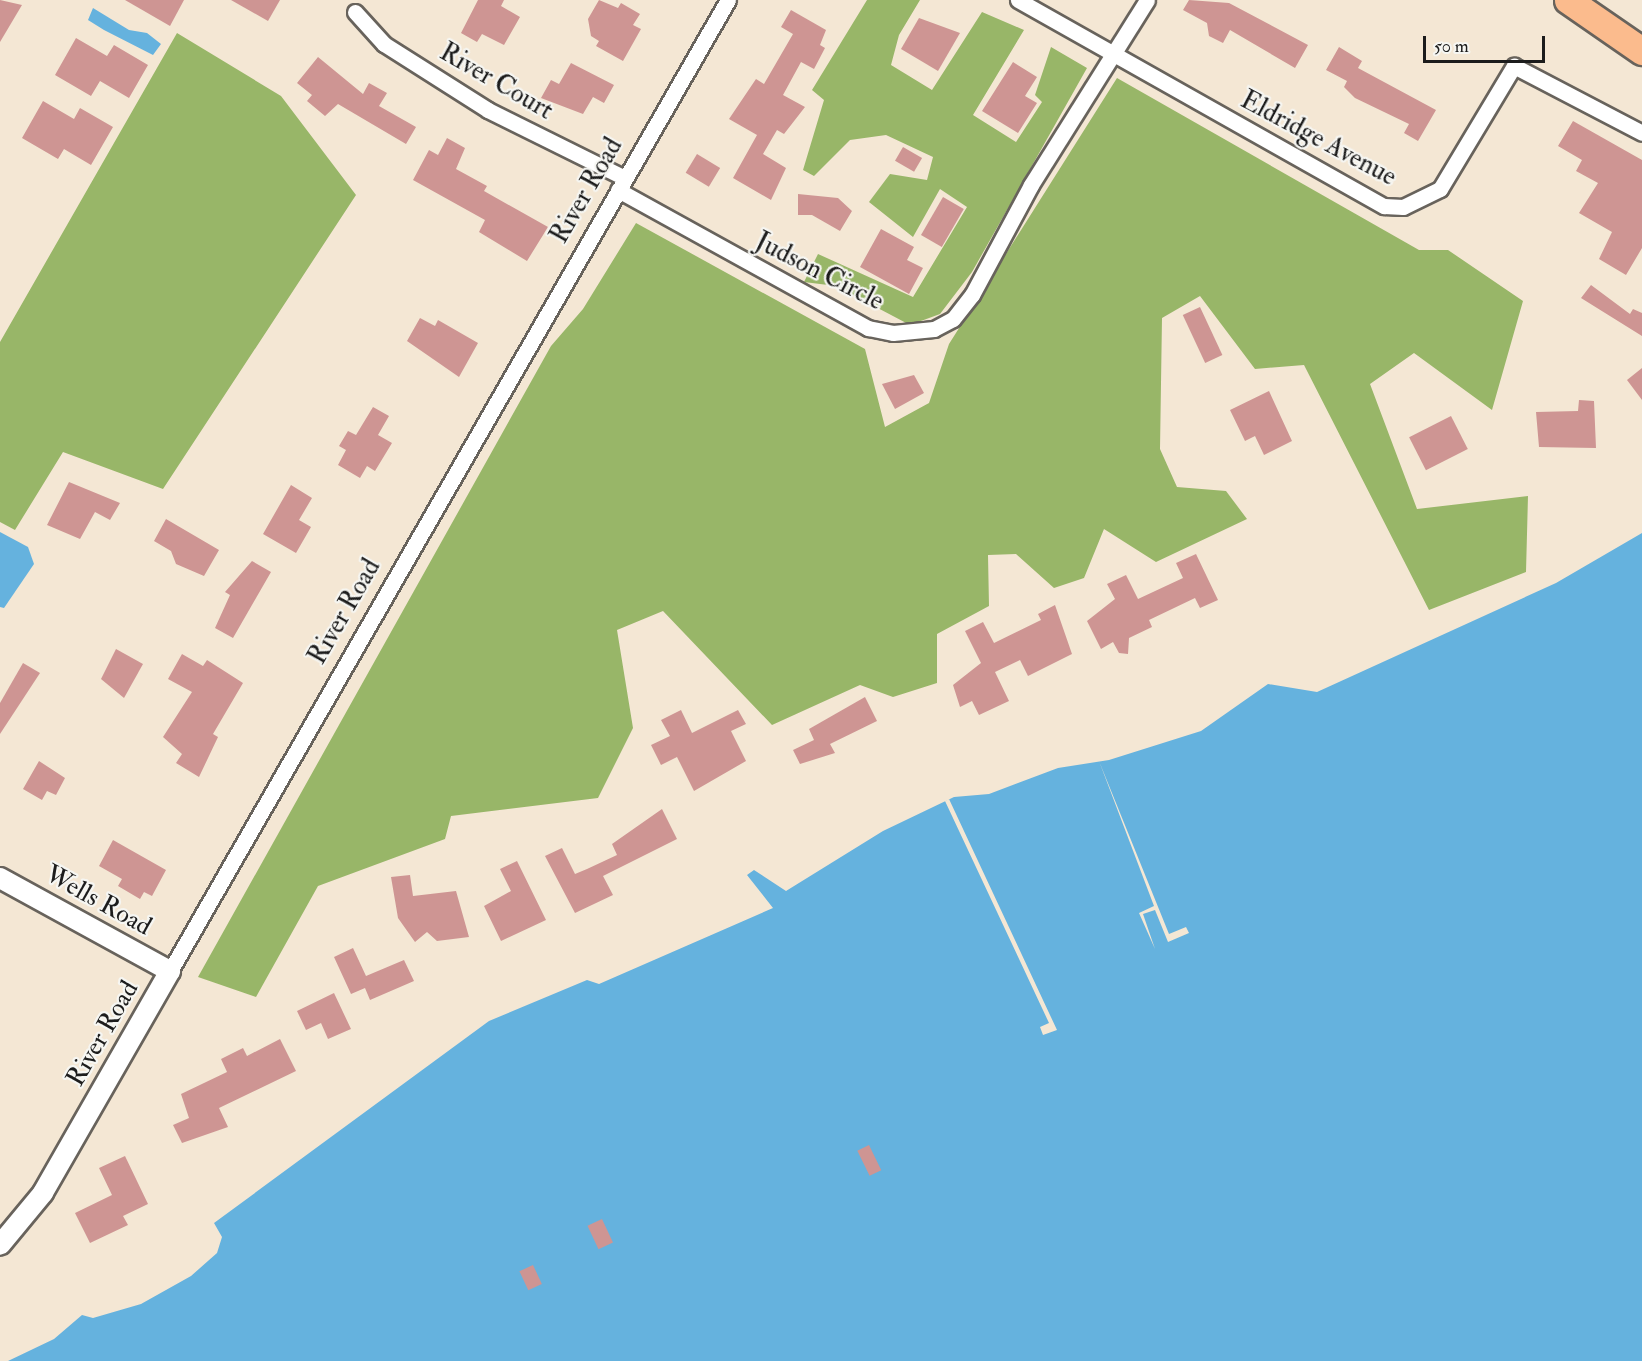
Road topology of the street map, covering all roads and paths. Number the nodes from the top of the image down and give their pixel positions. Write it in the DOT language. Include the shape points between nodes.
graph roads {
  1 [pos="728,0"];
  2 [pos="1018,0"];
  3 [pos="1147,0"];
  4 [pos="1568,0"];
  5 [pos="355,12"];
  6 [pos="1642,51"];
  7 [pos="1116,56"];
  8 [pos="1642,133"];
  9 [pos="621,184"];
  10 [pos="0,878"];
  11 [pos="170,971"];
  12 [pos="0,1245"];
  1 -- 9 [label="street, River Road"];
  2 -- 7 [label="street, Eldridge Avenue"];
  3 -- 7 [label="street, Judson Circle"];
  4 -- 6 [label="highway"];
  5 -- 9 [label="street, River Court" via="384,44 488,110"];
  7 -- 8 [label="street, Eldridge Avenue" via="1384,206 1403,207 1440,189 1514,66"];
  7 -- 9 [label="street, Judson Circle" via="1031,185 972,295 953,319 934,329 893,333 868,328"];
  9 -- 11 [label="street, River Road"];
  10 -- 11 [label="street, Wells Road"];
  11 -- 12 [label="street, River Road" via="43,1193"];
}
